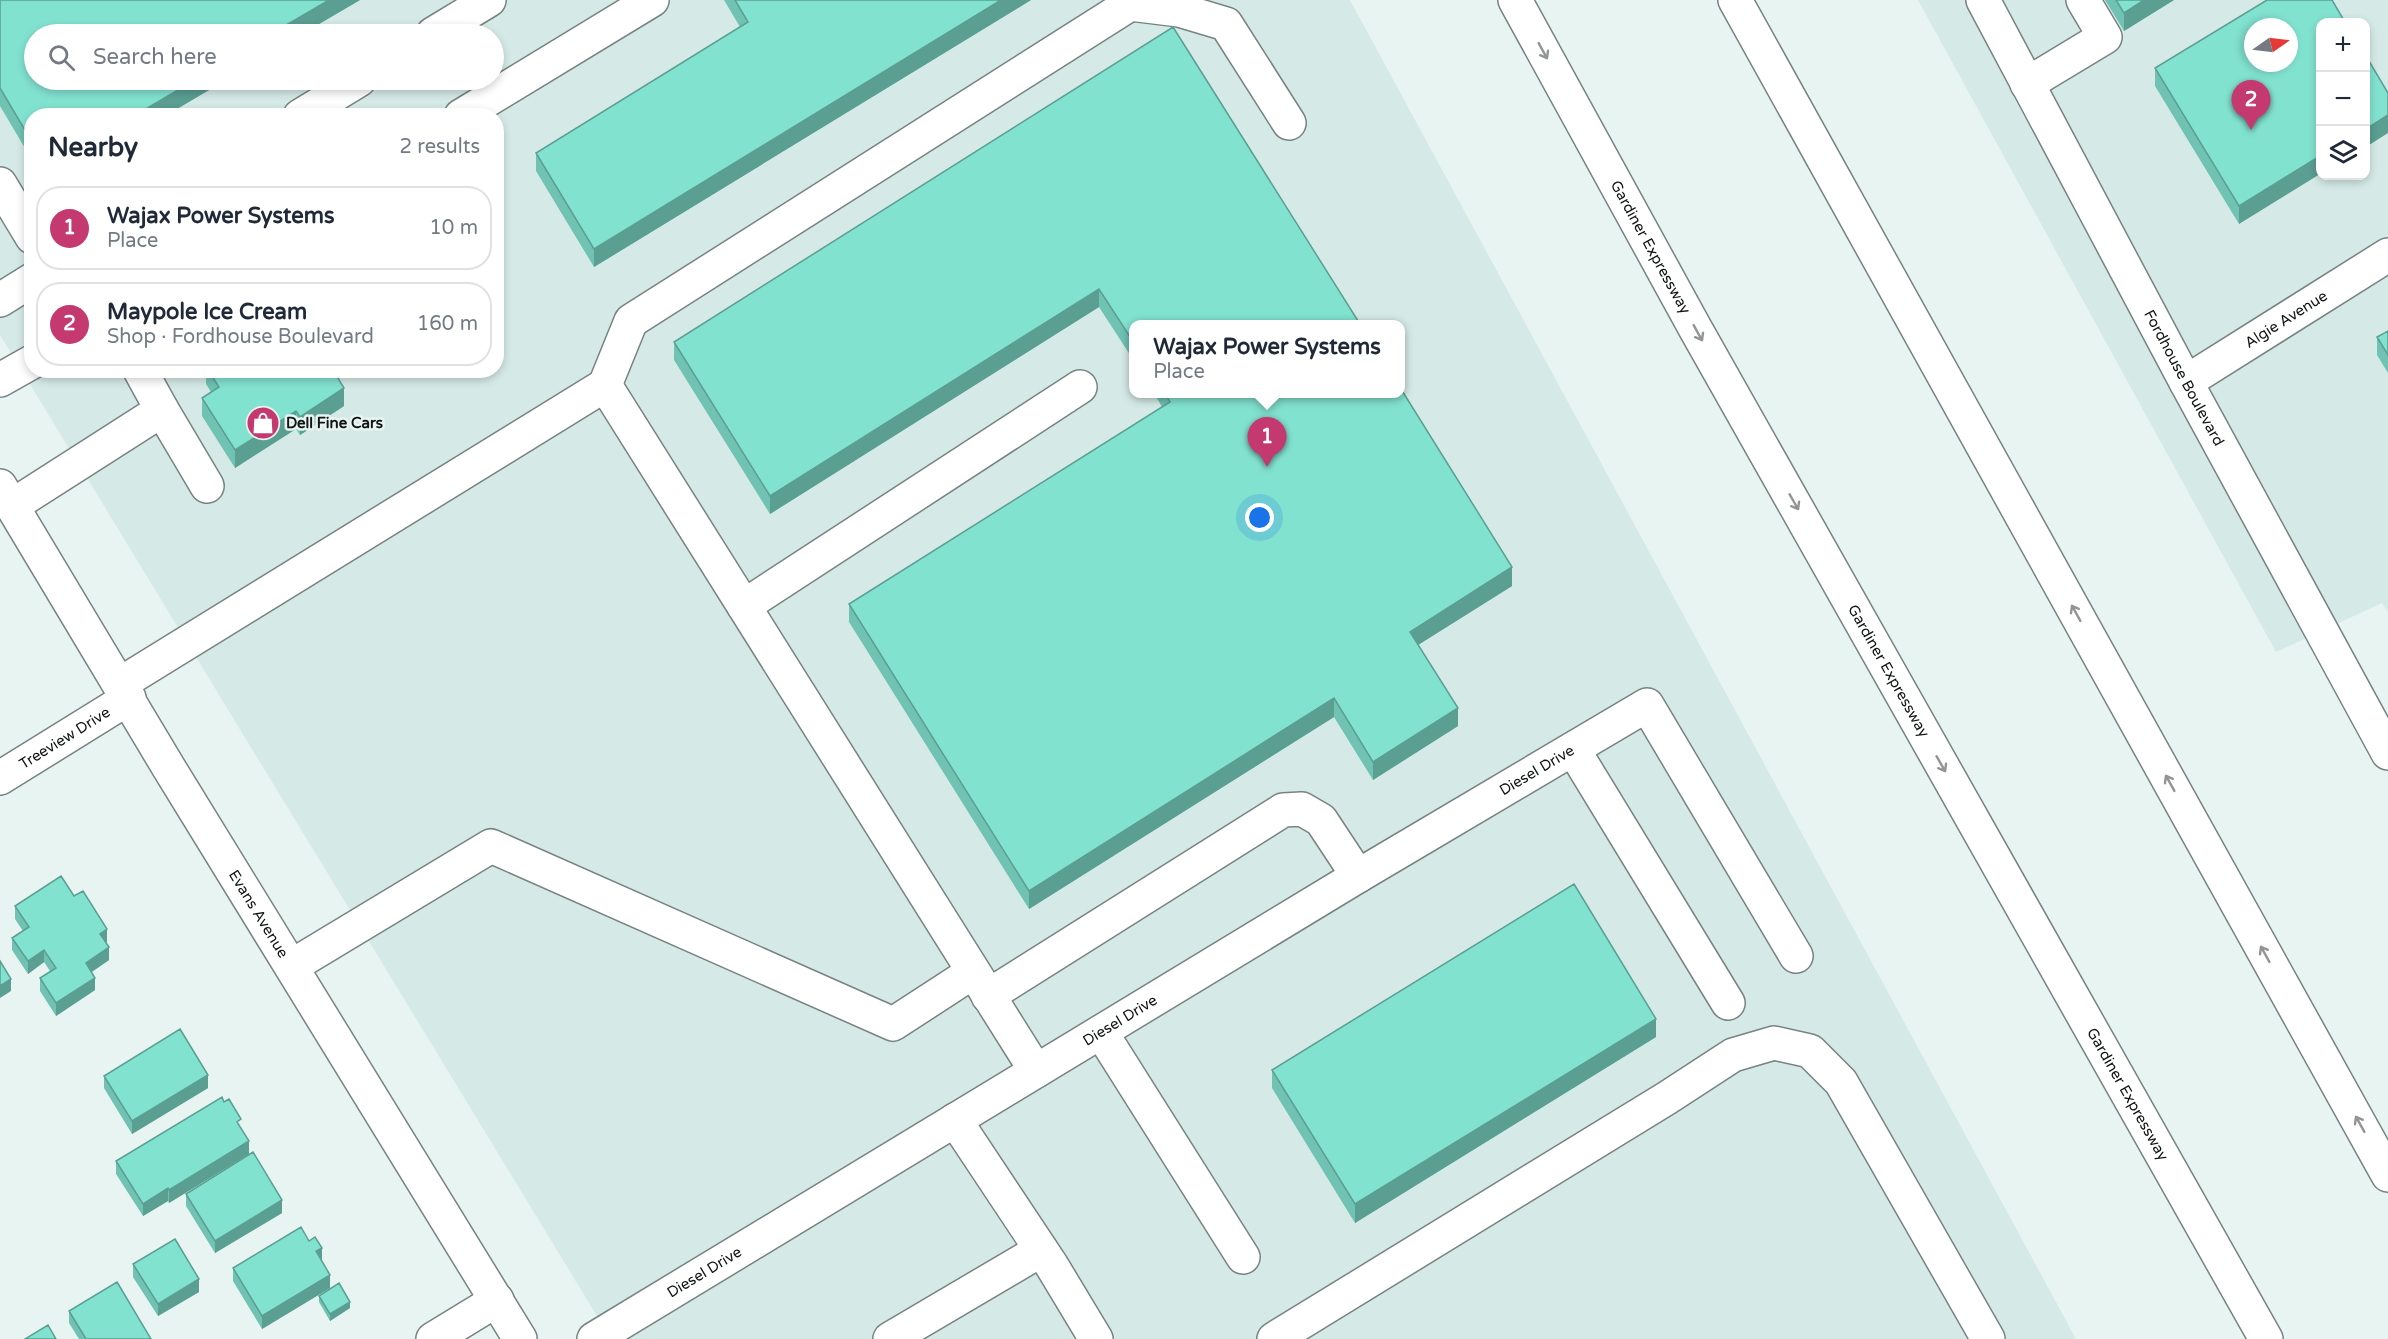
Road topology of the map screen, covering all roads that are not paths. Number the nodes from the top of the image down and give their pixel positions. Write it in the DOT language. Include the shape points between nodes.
graph roads {
  1 [pos="489,0"];
  2 [pos="652,0"];
  3 [pos="1515,0"];
  4 [pos="1735,0"];
  5 [pos="1983,0"];
  6 [pos="2083,0"];
  7 [pos="449,24"];
  8 [pos="2027,84"];
  9 [pos="343,90"];
  10 [pos="504,90"];
  11 [pos="504,90"];
  12 [pos="313,108"];
  13 [pos="474,108"];
  14 [pos="1289,123"];
  15 [pos="0,184"];
  16 [pos="24,224"];
  17 [pos="2388,255"];
  18 [pos="24,285"];
  19 [pos="0,300"];
  20 [pos="24,366"];
  21 [pos="144,378"];
  22 [pos="0,380"];
  23 [pos="2186,382"];
  24 [pos="605,385"];
  25 [pos="1080,387"];
  26 [pos="162,410"];
  27 [pos="207,486"];
  28 [pos="6,496"];
  29 [pos="744,606"];
  30 [pos="124,691"];
  31 [pos="1573,749"];
  32 [pos="2388,753"];
  33 [pos="0,778"];
  34 [pos="1358,876"];
  35 [pos="1796,956"];
  36 [pos="292,966"];
  37 [pos="981,984"];
  38 [pos="1728,1003"];
  39 [pos="1101,1032"];
  40 [pos="1036,1071"];
  41 [pos="956,1120"];
  42 [pos="2388,1175"];
  43 [pos="1041,1250"];
  44 [pos="1243,1257"];
  45 [pos="497,1300"];
  46 [pos="433,1339"];
  47 [pos="520,1339"];
  48 [pos="594,1339"];
  49 [pos="890,1339"];
  50 [pos="1096,1339"];
  51 [pos="1274,1339"];
  52 [pos="1988,1339"];
  53 [pos="2266,1339"];
  1 -- 7 [label="main road"];
  2 -- 11 [label="main road"];
  3 -- 53 [label="main road, Gardiner Expressway, one-way" via="1695,328"];
  42 -- 4 [label="main road, one-way"];
  5 -- 8 [label="main road, Fordhouse Boulevard"];
  6 -- 8 [label="main road" via="2104,37"];
  8 -- 23 [label="main road, Fordhouse Boulevard"];
  9 -- 12 [label="main road"];
  10 -- 13 [label="main road"];
  14 -- 24 [label="main road" via="1226,24 1179,9 1130,4 631,321"];
  15 -- 16 [label="main road"];
  17 -- 23 [label="main road, Algie Avenue"];
  18 -- 19 [label="main road"];
  20 -- 22 [label="main road"];
  21 -- 26 [label="main road"];
  23 -- 32 [label="main road, Fordhouse Boulevard"];
  24 -- 29 [label="main road"];
  24 -- 30 [label="main road, Treeview Drive"];
  25 -- 29 [label="main road"];
  26 -- 27 [label="main road"];
  26 -- 28 [label="main road"];
  28 -- 30 [label="main road, Evans Avenue"];
  29 -- 37 [label="main road"];
  30 -- 33 [label="main road, Treeview Drive"];
  30 -- 36 [label="main road, Evans Avenue"];
  31 -- 34 [label="main road, Diesel Drive"];
  31 -- 35 [label="main road, Diesel Drive" via="1647,705"];
  31 -- 38 [label="main road"];
  34 -- 37 [label="main road" via="1322,820 1302,809 1283,810"];
  34 -- 39 [label="main road, Diesel Drive"];
  36 -- 37 [label="main road" via="491,846 894,1024"];
  36 -- 45 [label="main road, Evans Avenue"];
  37 -- 40 [label="main road"];
  39 -- 40 [label="main road, Diesel Drive"];
  39 -- 44 [label="main road"];
  40 -- 41 [label="main road, Diesel Drive"];
  41 -- 43 [label="main road"];
  41 -- 48 [label="main road, Diesel Drive"];
  43 -- 49 [label="main road"];
  43 -- 50 [label="main road"];
  45 -- 46 [label="main road"];
  45 -- 47 [label="main road, Evans Avenue"];
  51 -- 52 [label="main road" via="1734,1055 1774,1044 1810,1051 1841,1082"];
}
